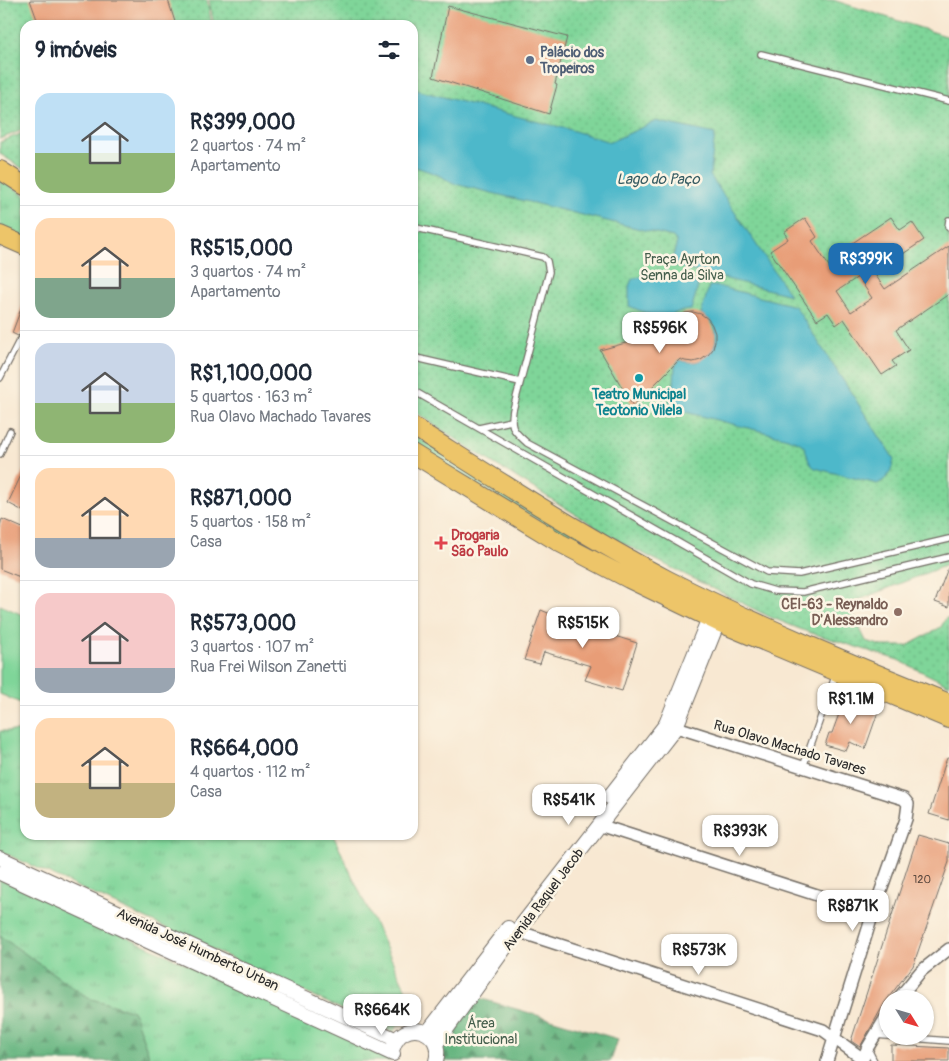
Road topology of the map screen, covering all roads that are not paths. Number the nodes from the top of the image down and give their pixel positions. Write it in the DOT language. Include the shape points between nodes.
graph roads {
  1 [pos="761,54"];
  2 [pos="949,101"];
  3 [pos="0,170"];
  4 [pos="20,183"];
  5 [pos="949,220"];
  6 [pos="418,228"];
  7 [pos="949,228"];
  8 [pos="0,235"];
  9 [pos="20,244"];
  10 [pos="20,340"];
  11 [pos="418,358"];
  12 [pos="0,378"];
  13 [pos="520,382"];
  14 [pos="418,393"];
  15 [pos="511,421"];
  16 [pos="479,428"];
  17 [pos="418,430"];
  18 [pos="10,431"];
  19 [pos="0,454"];
  20 [pos="418,457"];
  21 [pos="949,540"];
  22 [pos="949,557"];
  23 [pos="714,620"];
  24 [pos="837,672"];
  25 [pos="949,703"];
  26 [pos="949,719"];
  27 [pos="671,725"];
  28 [pos="803,767"];
  29 [pos="599,825"];
  30 [pos="0,858"];
  31 [pos="0,873"];
  32 [pos="873,913"];
  33 [pos="517,931"];
  34 [pos="949,949"];
  35 [pos="906,990"];
  36 [pos="879,1029"];
  37 [pos="427,1033"];
  38 [pos="875,1035"];
  39 [pos="834,1038"];
  40 [pos="397,1040"];
  41 [pos="949,1041"];
  42 [pos="436,1044"];
  43 [pos="394,1058"];
  44 [pos="866,1060"];
  45 [pos="436,1061"];
  46 [pos="826,1061"];
  1 -- 2 [label="lane"];
  3 -- 4 [label="main road"];
  5 -- 7 [label="lane"];
  6 -- 13 [label="lane" via="543,257 547,261 550,272"];
  8 -- 9 [label="main road"];
  10 -- 12 [label="lane"];
  11 -- 13 [label="lane"];
  13 -- 15 [label="lane"];
  14 -- 16 [label="lane"];
  15 -- 16 [label="lane"];
  15 -- 21 [label="lane" via="513,430 527,443 767,572 799,574"];
  16 -- 22 [label="lane" via="751,584 775,592 803,592"];
  17 -- 25 [label="main road" via="566,523 668,580 785,635"];
  18 -- 19 [label="lane"];
  20 -- 23 [label="main road" via="560,543"];
  23 -- 24 [label="main road"];
  23 -- 27 [label="street, Avenida Raquel Jacob"];
  24 -- 26 [label="main road"];
  24 -- 28 [label="lane"];
  27 -- 28 [label="street, Rua Olavo Machado Tavares"];
  27 -- 29 [label="street, Avenida Raquel Jacob"];
  27 -- 37 [label="street, Avenida Raquel Jacob"];
  28 -- 32 [label="street, Rua Olavo Machado Tavares" via="908,804 906,819"];
  29 -- 32 [label="street"];
  29 -- 33 [label="street, Avenida Raquel Jacob"];
  30 -- 40 [label="street, Avenida José Humberto Urban"];
  31 -- 43 [label="street, Avenida José Humberto Urban"];
  32 -- 39 [label="street"];
  33 -- 39 [label="street" via="823,1030"];
  33 -- 42 [label="street, Avenida Raquel Jacob"];
  34 -- 35 [label="street" via="921,972"];
  36 -- 38 [label="street"];
  37 -- 40 [label="street" via="410,1030"];
  37 -- 42 [label="street"];
  38 -- 41 [label="lane"];
  38 -- 44 [label="street" via="868,1047"];
  39 -- 44 [label="street"];
  39 -- 46 [label="street"];
  40 -- 43 [label="street"];
  42 -- 45 [label="street"];
}
